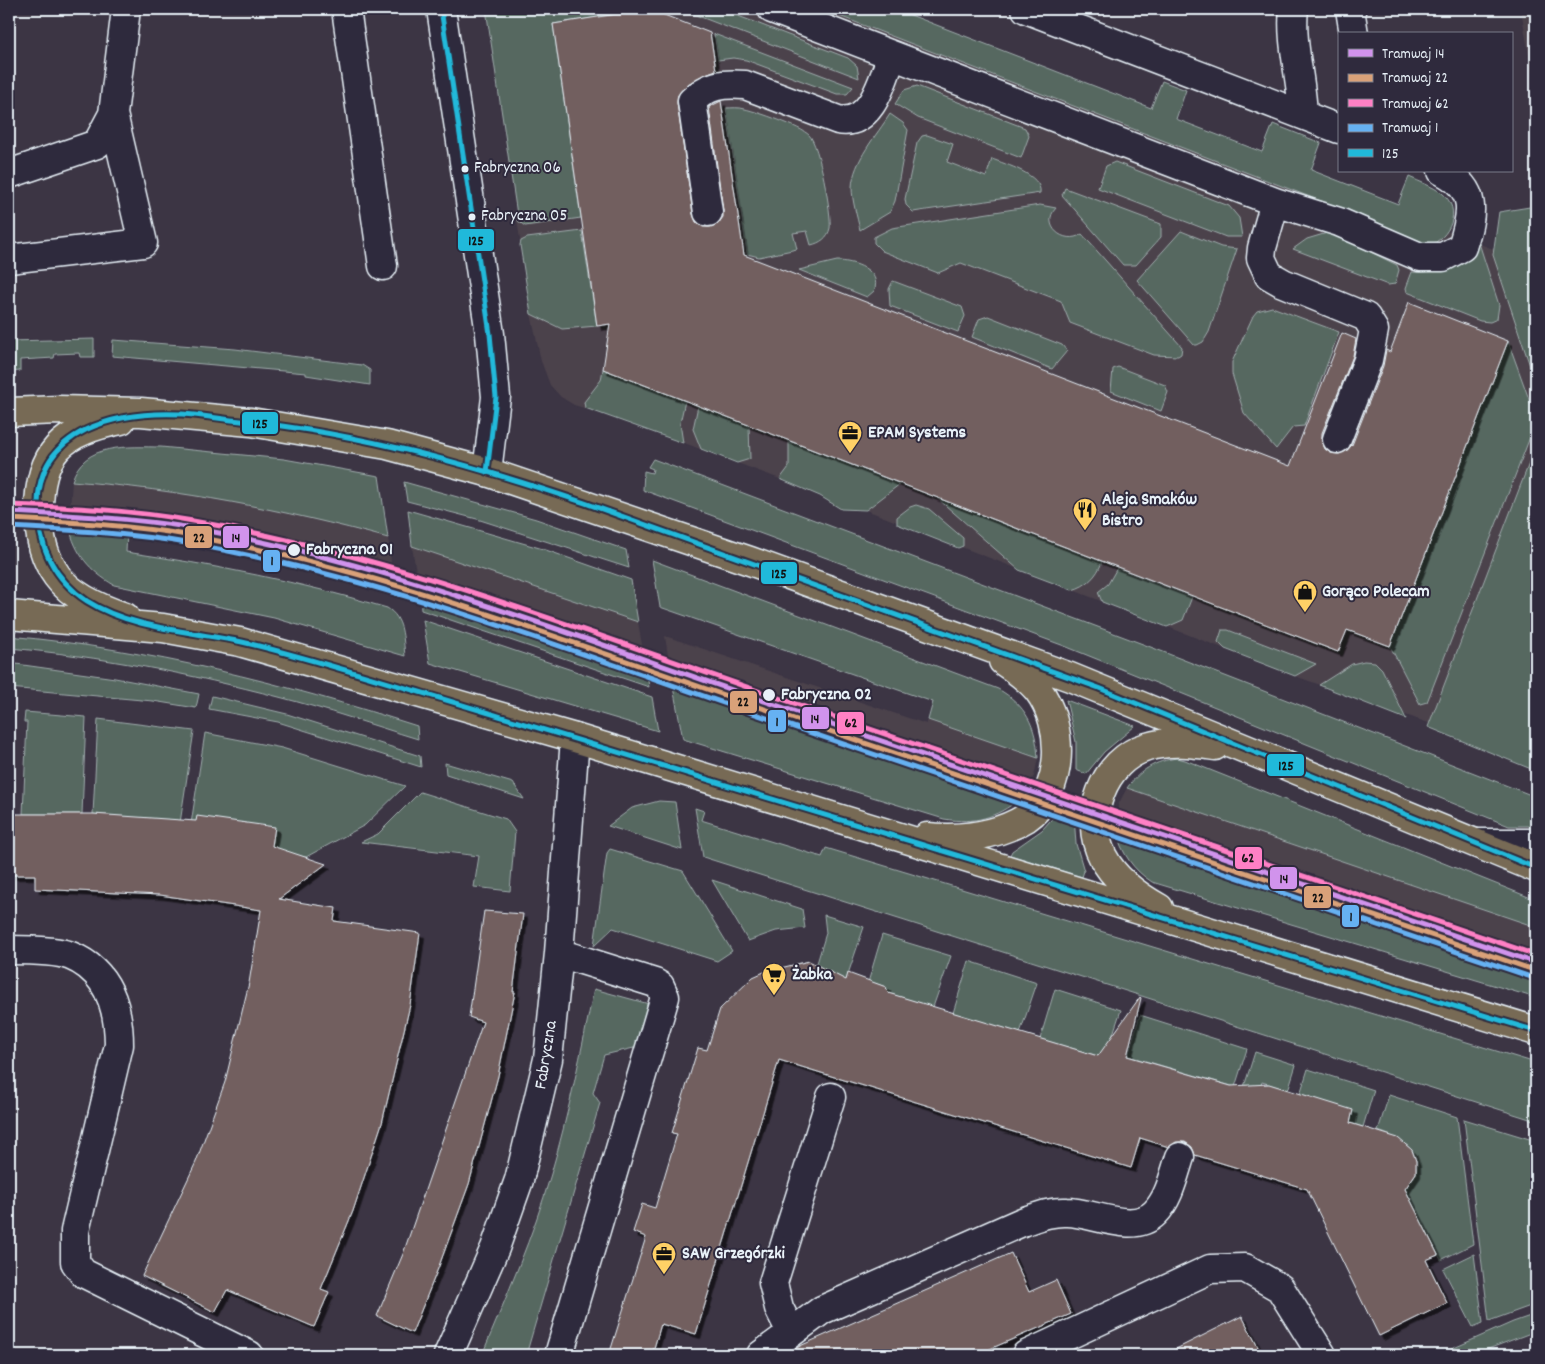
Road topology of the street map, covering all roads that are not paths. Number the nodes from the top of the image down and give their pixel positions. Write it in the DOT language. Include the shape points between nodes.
graph roads {
  1 [pos="126,9"];
  2 [pos="346,9"];
  3 [pos="441,9"];
  4 [pos="772,9"];
  5 [pos="1026,9"];
  6 [pos="1294,9"];
  7 [pos="1350,9"];
  8 [pos="1354,32"];
  9 [pos="892,55"];
  10 [pos="113,114"];
  11 [pos="1303,115"];
  12 [pos="1338,129"];
  13 [pos="1443,172"];
  14 [pos="9,174"];
  15 [pos="1274,202"];
  16 [pos="708,212"];
  17 [pos="9,259"];
  18 [pos="384,266"];
  19 [pos="9,412"];
  20 [pos="177,414"];
  21 [pos="1337,439"];
  22 [pos="487,472"];
  23 [pos="9,615"];
  24 [pos="164,628"];
  25 [pos="961,638"];
  26 [pos="575,738"];
  27 [pos="1279,764"];
  28 [pos="878,831"];
  29 [pos="1470,842"];
  30 [pos="1536,843"];
  31 [pos="1536,868"];
  32 [pos="1207,932"];
  33 [pos="9,950"];
  34 [pos="559,953"];
  35 [pos="1536,1030"];
  36 [pos="831,1097"];
  37 [pos="1180,1157"];
  38 [pos="791,1332"];
  39 [pos="248,1355"];
  40 [pos="448,1355"];
  41 [pos="559,1355"];
  42 [pos="761,1355"];
  43 [pos="1026,1355"];
  44 [pos="1322,1355"];
  1 -- 10 [label="street"];
  2 -- 18 [label="street"];
  3 -- 22 [label="street" via="490,334 496,397"];
  4 -- 9 [label="street"];
  5 -- 11 [label="street"];
  6 -- 11 [label="street"];
  7 -- 8 [label="street"];
  9 -- 15 [label="street"];
  9 -- 16 [label="street" via="870,104 863,115 852,121 838,120 745,85 729,84 703,90 692,101"];
  10 -- 14 [label="street" via="97,144"];
  10 -- 17 [label="street" via="143,243"];
  11 -- 12 [label="street"];
  13 -- 15 [label="street" via="1464,186 1471,210 1462,246 1443,257 1420,257 1338,222"];
  15 -- 21 [label="street" via="1261,258 1268,274 1366,317 1374,330 1368,360"];
  19 -- 20 [label="main road" via="59,410"];
  20 -- 22 [label="main road" via="325,433 387,445"];
  20 -- 24 [label="main road" via="108,423 70,437 48,460 39,491 41,539 57,576 94,604 126,618"];
  22 -- 25 [label="main road" via="750,561"];
  23 -- 24 [label="main road"];
  24 -- 26 [label="main road" via="240,642"];
  25 -- 27 [label="main road" via="1119,696"];
  25 -- 28 [label="main road" via="1019,673 1038,690 1045,702 1051,715 1056,746 1046,797 1027,817 991,832 943,838"];
  26 -- 28 [label="main road"];
  26 -- 34 [label="street, Fabryczna"];
  27 -- 29 [label="main road"];
  27 -- 32 [label="main road" via="1216,746 1177,742 1160,744 1145,747 1122,761 1101,792 1095,814 1096,836 1103,858 1112,871 1150,903"];
  28 -- 32 [label="main road"];
  29 -- 30 [label="street"];
  29 -- 31 [label="main road"];
  32 -- 35 [label="main road"];
  33 -- 39 [label="street" via="69,955 88,965 108,986 119,1019 119,1045 75,1231 74,1262 83,1273"];
  34 -- 40 [label="street, Fabryczna" via="548,1059 525,1159 495,1248"];
  34 -- 41 [label="street" via="655,983 665,997"];
  36 -- 38 [label="street" via="773,1283 779,1308"];
  37 -- 38 [label="street" via="1164,1200 1147,1219 1132,1223 1082,1212 1049,1213 822,1310"];
  38 -- 42 [label="street"];
  43 -- 44 [label="street" via="1210,1269 1245,1268 1280,1288"];
}
